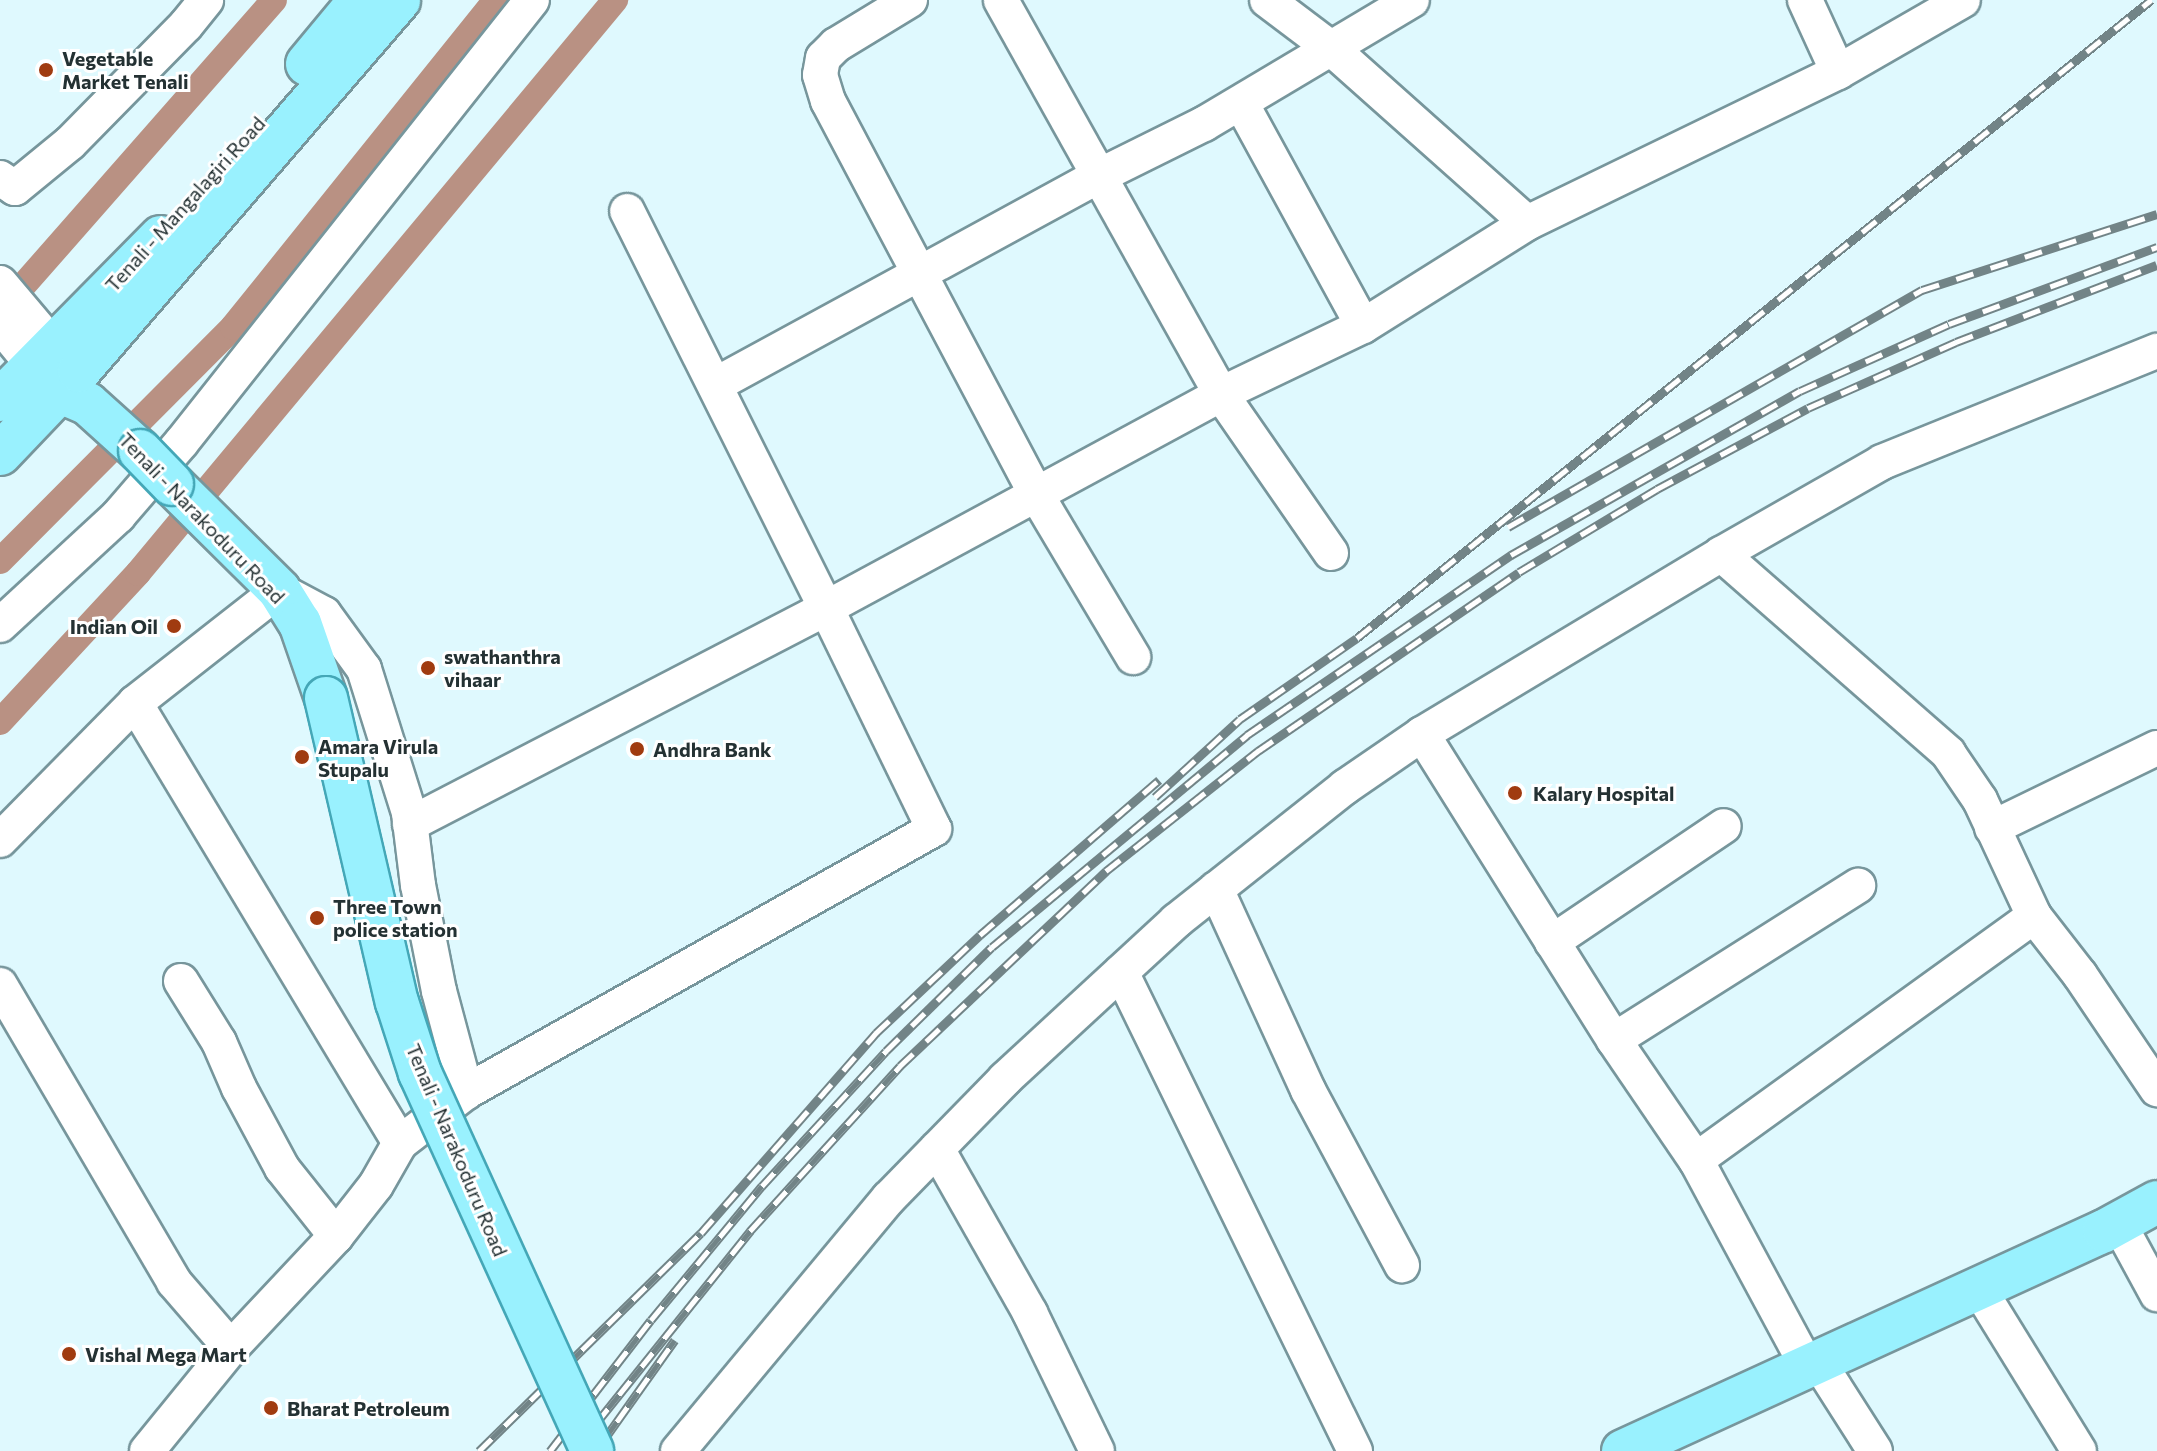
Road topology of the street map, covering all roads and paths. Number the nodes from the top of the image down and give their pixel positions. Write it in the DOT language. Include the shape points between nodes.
graph roads {
  1 [pos="206,0"];
  2 [pos="360,0"];
  3 [pos="399,0"];
  4 [pos="532,0"];
  5 [pos="910,0"];
  6 [pos="1001,0"];
  7 [pos="1267,0"];
  8 [pos="1412,0"];
  9 [pos="1805,0"];
  10 [pos="1963,0"];
  11 [pos="1332,49"];
  12 [pos="1838,72"];
  13 [pos="1241,103"];
  14 [pos="1097,177"];
  15 [pos="0,178"];
  16 [pos="216,192"];
  17 [pos="627,211"];
  18 [pos="1527,223"];
  19 [pos="916,274"];
  20 [pos="0,283"];
  21 [pos="1363,326"];
  22 [pos="2157,351"];
  23 [pos="46,360"];
  24 [pos="715,385"];
  25 [pos="1221,394"];
  26 [pos="0,400"];
  27 [pos="0,454"];
  28 [pos="1036,494"];
  29 [pos="1331,553"];
  30 [pos="1721,554"];
  31 [pos="266,578"];
  32 [pos="826,608"];
  33 [pos="0,625"];
  34 [pos="1133,657"];
  35 [pos="135,703"];
  36 [pos="1422,734"];
  37 [pos="2157,748"];
  38 [pos="410,824"];
  39 [pos="1724,826"];
  40 [pos="1992,828"];
  41 [pos="0,840"];
  42 [pos="1858,886"];
  43 [pos="1216,889"];
  44 [pos="2034,916"];
  45 [pos="1552,942"];
  46 [pos="1121,972"];
  47 [pos="181,981"];
  48 [pos="0,985"];
  49 [pos="1614,1040"];
  50 [pos="2157,1089"];
  51 [pos="466,1092"];
  52 [pos="400,1143"];
  53 [pos="937,1149"];
  54 [pos="1696,1160"];
  55 [pos="2157,1202"];
  56 [pos="2119,1224"];
  57 [pos="336,1236"];
  58 [pos="1402,1265"];
  59 [pos="1979,1289"];
  60 [pos="2157,1294"];
  61 [pos="231,1348"];
  62 [pos="1813,1365"];
  63 [pos="1632,1449"];
  64 [pos="147,1451"];
  65 [pos="592,1451"];
  66 [pos="678,1451"];
  67 [pos="1097,1451"];
  68 [pos="1355,1451"];
  69 [pos="1875,1451"];
  70 [pos="2079,1451"];
  1 -- 15 [label="street" via="70,143 15,188"];
  2 -- 16 [label="main road, Tenali - Mangalagiri Road"];
  3 -- 16 [label="main road"];
  4 -- 33 [label="street" via="181,443 118,516"];
  5 -- 19 [label="street" via="836,45 823,58 820,75 828,101"];
  6 -- 14 [label="street"];
  7 -- 11 [label="street"];
  8 -- 11 [label="street"];
  9 -- 12 [label="street"];
  10 -- 12 [label="street"];
  11 -- 13 [label="street"];
  11 -- 18 [label="street"];
  12 -- 18 [label="street"];
  13 -- 14 [label="street"];
  13 -- 21 [label="street"];
  14 -- 19 [label="street"];
  14 -- 25 [label="street"];
  16 -- 23 [label="main road"];
  17 -- 24 [label="street"];
  18 -- 21 [label="street"];
  19 -- 24 [label="street"];
  19 -- 28 [label="street"];
  20 -- 23 [label="street"];
  21 -- 25 [label="street"];
  22 -- 30 [label="street" via="1882,462"];
  23 -- 26 [label="main road"];
  23 -- 27 [label="main road"];
  23 -- 31 [label="main road, Tenali - Narakoduru Road, bridge"];
  24 -- 32 [label="street"];
  25 -- 28 [label="street"];
  25 -- 29 [label="street"];
  28 -- 32 [label="street"];
  28 -- 34 [label="street"];
  30 -- 36 [label="street"];
  30 -- 40 [label="street" via="1948,753"];
  31 -- 35 [label="street"];
  31 -- 38 [label="street" via="324,614 364,669"];
  31 -- 65 [label="main road, Tenali - Narakoduru Road, bridge" via="300,623 326,698 397,1002 420,1073"];
  32 -- 38 [label="street"];
  32 -- 51 [label="street" via="934,829"];
  35 -- 41 [label="street"];
  35 -- 52 [label="street"];
  36 -- 43 [label="street"];
  36 -- 45 [label="street"];
  37 -- 40 [label="street"];
  38 -- 51 [label="street" via="439,991"];
  39 -- 45 [label="street"];
  40 -- 44 [label="street"];
  42 -- 49 [label="street"];
  43 -- 46 [label="street"];
  43 -- 58 [label="street" via="1308,1090"];
  44 -- 50 [label="street"];
  44 -- 54 [label="street"];
  45 -- 49 [label="street"];
  46 -- 53 [label="street"];
  46 -- 68 [label="street"];
  47 -- 57 [label="street" via="219,1042 282,1168"];
  48 -- 61 [label="street" via="174,1282"];
  49 -- 54 [label="street"];
  51 -- 52 [label="street"];
  52 -- 57 [label="street" via="376,1185"];
  53 -- 66 [label="street" via="889,1198"];
  53 -- 67 [label="street" via="1030,1313"];
  54 -- 62 [label="street"];
  55 -- 56 [label="main road"];
  56 -- 59 [label="main road"];
  56 -- 60 [label="street"];
  57 -- 61 [label="street"];
  59 -- 62 [label="main road"];
  59 -- 70 [label="street"];
  61 -- 64 [label="street"];
  62 -- 63 [label="main road"];
  62 -- 69 [label="street"];
}
